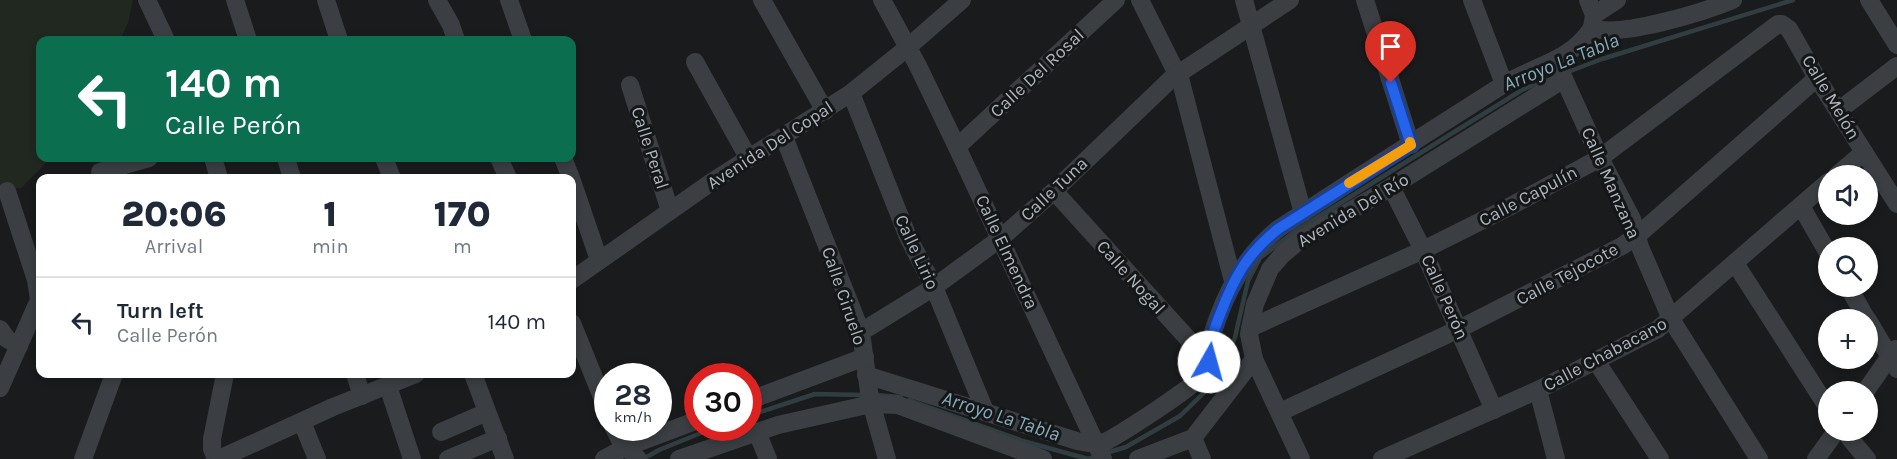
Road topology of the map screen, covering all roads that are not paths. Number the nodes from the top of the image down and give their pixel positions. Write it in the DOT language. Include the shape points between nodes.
graph roads {
  1 [pos="147,0"];
  2 [pos="235,0"];
  3 [pos="326,0"];
  4 [pos="437,0"];
  5 [pos="509,0"];
  6 [pos="762,0"];
  7 [pos="882,0"];
  8 [pos="962,0"];
  9 [pos="1116,0"];
  10 [pos="1140,0"];
  11 [pos="1244,0"];
  12 [pos="1290,0"];
  13 [pos="1365,0"];
  14 [pos="1472,0"];
  15 [pos="1617,0"];
  16 [pos="1869,0"];
  17 [pos="1725,1"];
  18 [pos="1591,14"];
  19 [pos="1782,24"];
  20 [pos="1252,26"];
  21 [pos="164,36"];
  22 [pos="247,36"];
  23 [pos="338,36"];
  24 [pos="455,36"];
  25 [pos="522,36"];
  26 [pos="1897,45"];
  27 [pos="907,48"];
  28 [pos="695,62"];
  29 [pos="1897,66"];
  30 [pos="1560,70"];
  31 [pos="1177,74"];
  32 [pos="1817,78"];
  33 [pos="1504,84"];
  34 [pos="630,85"];
  35 [pos="851,93"];
  36 [pos="825,111"];
  37 [pos="1838,111"];
  38 [pos="784,137"];
  39 [pos="1411,145"];
  40 [pos="957,147"];
  41 [pos="1864,152"];
  42 [pos="1600,158"];
  43 [pos="749,159"];
  44 [pos="130,162"];
  45 [pos="1849,165"];
  46 [pos="98,169"];
  47 [pos="1391,187"];
  48 [pos="7,191"];
  49 [pos="1054,191"];
  50 [pos="1818,191"];
  51 [pos="576,194"];
  52 [pos="1897,204"];
  53 [pos="1801,206"];
  54 [pos="670,211"];
  55 [pos="1303,213"];
  56 [pos="1638,235"];
  57 [pos="1819,237"];
  58 [pos="1001,238"];
  59 [pos="1423,250"];
  60 [pos="599,260"];
  61 [pos="1734,263"];
  62 [pos="576,277"];
  63 [pos="1233,281"];
  64 [pos="36,283"];
  65 [pos="934,287"];
  66 [pos="36,306"];
  67 [pos="1671,319"];
  68 [pos="0,328"];
  69 [pos="1250,328"];
  70 [pos="1459,329"];
  71 [pos="576,332"];
  72 [pos="861,332"];
  73 [pos="1878,335"];
  74 [pos="19,346"];
  75 [pos="1894,357"];
  76 [pos="1254,359"];
  77 [pos="1596,361"];
  78 [pos="1209,362"];
  79 [pos="594,377"];
  80 [pos="113,378"];
  81 [pos="224,378"];
  82 [pos="356,378"];
  83 [pos="407,378"];
  84 [pos="475,378"];
  85 [pos="1874,381"];
  86 [pos="868,385"];
  87 [pos="388,386"];
  88 [pos="0,388"];
  89 [pos="1538,390"];
  90 [pos="1818,393"];
  91 [pos="362,396"];
  92 [pos="762,399"];
  93 [pos="1494,410"];
  94 [pos="985,411"];
  95 [pos="488,412"];
  96 [pos="1280,412"];
  97 [pos="302,422"];
  98 [pos="684,427"];
  99 [pos="762,430"];
  100 [pos="441,432"];
  101 [pos="498,438"];
  102 [pos="1193,438"];
  103 [pos="731,441"];
  104 [pos="761,441"];
  105 [pos="1829,441"];
  106 [pos="1852,441"];
  107 [pos="1098,449"];
  108 [pos="1003,451"];
  109 [pos="632,453"];
  110 [pos="83,459"];
  111 [pos="218,459"];
  112 [pos="317,459"];
  113 [pos="412,459"];
  114 [pos="448,459"];
  115 [pos="506,459"];
  116 [pos="604,459"];
  117 [pos="679,459"];
  118 [pos="768,459"];
  119 [pos="887,459"];
  120 [pos="1043,459"];
  121 [pos="1138,459"];
  122 [pos="1202,459"];
  123 [pos="1301,459"];
  124 [pos="1382,459"];
  125 [pos="1556,459"];
  126 [pos="1660,459"];
  127 [pos="1760,459"];
  128 [pos="1816,459"];
  129 [pos="1867,459"];
  1 -- 21 [label="street"];
  2 -- 22 [label="street"];
  3 -- 23 [label="street"];
  4 -- 24 [label="street"];
  5 -- 25 [label="street"];
  6 -- 36 [label="street"];
  7 -- 27 [label="street, Calle Elmendra"];
  8 -- 27 [label="street, Avenida Del Copal"];
  9 -- 40 [label="street, Calle Del Rosal"];
  10 -- 31 [label="street"];
  11 -- 20 [label="street"];
  12 -- 20 [label="street, Calle Tuna"];
  13 -- 39 [label="street"];
  14 -- 33 [label="street"];
  15 -- 18 [label="street, Avenida Del Río"];
  16 -- 26 [label="street"];
  17 -- 18 [label="street" via="1686,17 1614,31 1599,31"];
  18 -- 30 [label="street, Avenida Del Río"];
  19 -- 32 [label="street, Calle Melón" via="1789,29"];
  19 -- 42 [label="street, Calle Capulín"];
  20 -- 31 [label="street, Calle Tuna"];
  20 -- 55 [label="street"];
  27 -- 35 [label="street, Avenida Del Copal"];
  27 -- 40 [label="street, Calle Elmendra"];
  28 -- 43 [label="street"];
  29 -- 37 [label="street"];
  30 -- 33 [label="street, Avenida Del Río" via="1533,69"];
  30 -- 42 [label="street, Calle Manzana"];
  30 -- 47 [label="street, Avenida Del Río"];
  31 -- 49 [label="street, Calle Tuna"];
  31 -- 63 [label="street"];
  32 -- 37 [label="street, Calle Melón"];
  32 -- 56 [label="street, Calle Tejocote"];
  33 -- 39 [label="street, Avenida Del Río"];
  34 -- 54 [label="street, Calle Peral"];
  35 -- 36 [label="street, Avenida Del Copal"];
  35 -- 65 [label="street, Calle Lirio" via="908,237"];
  36 -- 38 [label="street, Avenida Del Copal"];
  37 -- 41 [label="street, Calle Melón"];
  38 -- 43 [label="street, Avenida Del Copal"];
  38 -- 72 [label="street, Calle Ciruelo"];
  39 -- 55 [label="street, Avenida Del Río"];
  40 -- 58 [label="street, Calle Elmendra"];
  41 -- 45 [label="street"];
  41 -- 52 [label="street, Calle Melón"];
  42 -- 56 [label="street, Calle Manzana"];
  42 -- 59 [label="street, Calle Capulín"];
  43 -- 54 [label="street, Avenida Del Copal"];
  44 -- 46 [label="street"];
  47 -- 59 [label="street, Calle Perón"];
  47 -- 69 [label="street, Avenida Del Río" via="1300,240 1282,255 1261,285"];
  48 -- 64 [label="street"];
  49 -- 58 [label="street, Calle Tuna"];
  49 -- 78 [label="street, Calle Nogal"];
  50 -- 53 [label="street, Calle Chabacano"];
  51 -- 60 [label="street"];
  53 -- 57 [label="street"];
  53 -- 61 [label="street, Calle Chabacano"];
  54 -- 60 [label="street, Avenida Del Copal"];
  55 -- 63 [label="street, Avenida Del Río" via="1265,240"];
  56 -- 67 [label="street, Calle Manzana"];
  56 -- 70 [label="street, Calle Tejocote" via="1605,256"];
  58 -- 65 [label="street, Calle Tuna"];
  58 -- 107 [label="street, Calle Elmendra"];
  59 -- 69 [label="street, Calle Capulín"];
  59 -- 70 [label="street, Calle Perón"];
  60 -- 62 [label="street, Avenida Del Copal"];
  61 -- 67 [label="street, Calle Chabacano"];
  61 -- 90 [label="street"];
  63 -- 78 [label="street, Avenida Del Río" via="1211,337"];
  65 -- 72 [label="street, Calle Tuna"];
  65 -- 94 [label="street, Calle Lirio"];
  66 -- 74 [label="street"];
  67 -- 77 [label="street, Calle Chabacano"];
  67 -- 127 [label="street, Calle Manzana"];
  68 -- 74 [label="street" via="7,339"];
  69 -- 76 [label="street, Avenida Del Río"];
  70 -- 93 [label="street, Calle Perón"];
  70 -- 96 [label="street, Calle Tejocote"];
  71 -- 79 [label="street"];
  72 -- 86 [label="street, Calle Ciruelo"];
  73 -- 75 [label="street"];
  74 -- 88 [label="street"];
  75 -- 85 [label="street"];
  76 -- 96 [label="street"];
  76 -- 102 [label="street"];
  77 -- 89 [label="street, Calle Chabacano"];
  77 -- 126 [label="street"];
  78 -- 107 [label="street, Avenida Del Río" via="1192,385"];
  80 -- 110 [label="street"];
  81 -- 111 [label="street" via="212,439"];
  82 -- 91 [label="street"];
  83 -- 87 [label="street"];
  84 -- 95 [label="street"];
  86 -- 92 [label="street"];
  86 -- 94 [label="street"];
  86 -- 99 [label="street"];
  86 -- 108 [label="street" via="898,405"];
  86 -- 119 [label="street, Calle Ciruelo"];
  87 -- 91 [label="street"];
  87 -- 113 [label="street"];
  89 -- 93 [label="street, Calle Chabacano"];
  89 -- 125 [label="street"];
  91 -- 97 [label="street"];
  93 -- 124 [label="street, Calle Chabacano"];
  94 -- 107 [label="street"];
  95 -- 100 [label="street"];
  95 -- 101 [label="street"];
  96 -- 123 [label="street"];
  97 -- 111 [label="street"];
  97 -- 112 [label="street"];
  98 -- 109 [label="street"];
  101 -- 114 [label="street"];
  101 -- 115 [label="street"];
  102 -- 121 [label="street"];
  102 -- 122 [label="street"];
  103 -- 117 [label="street"];
  104 -- 118 [label="street"];
  105 -- 128 [label="street"];
  106 -- 129 [label="street"];
  108 -- 120 [label="street"];
  109 -- 116 [label="street"];
}
